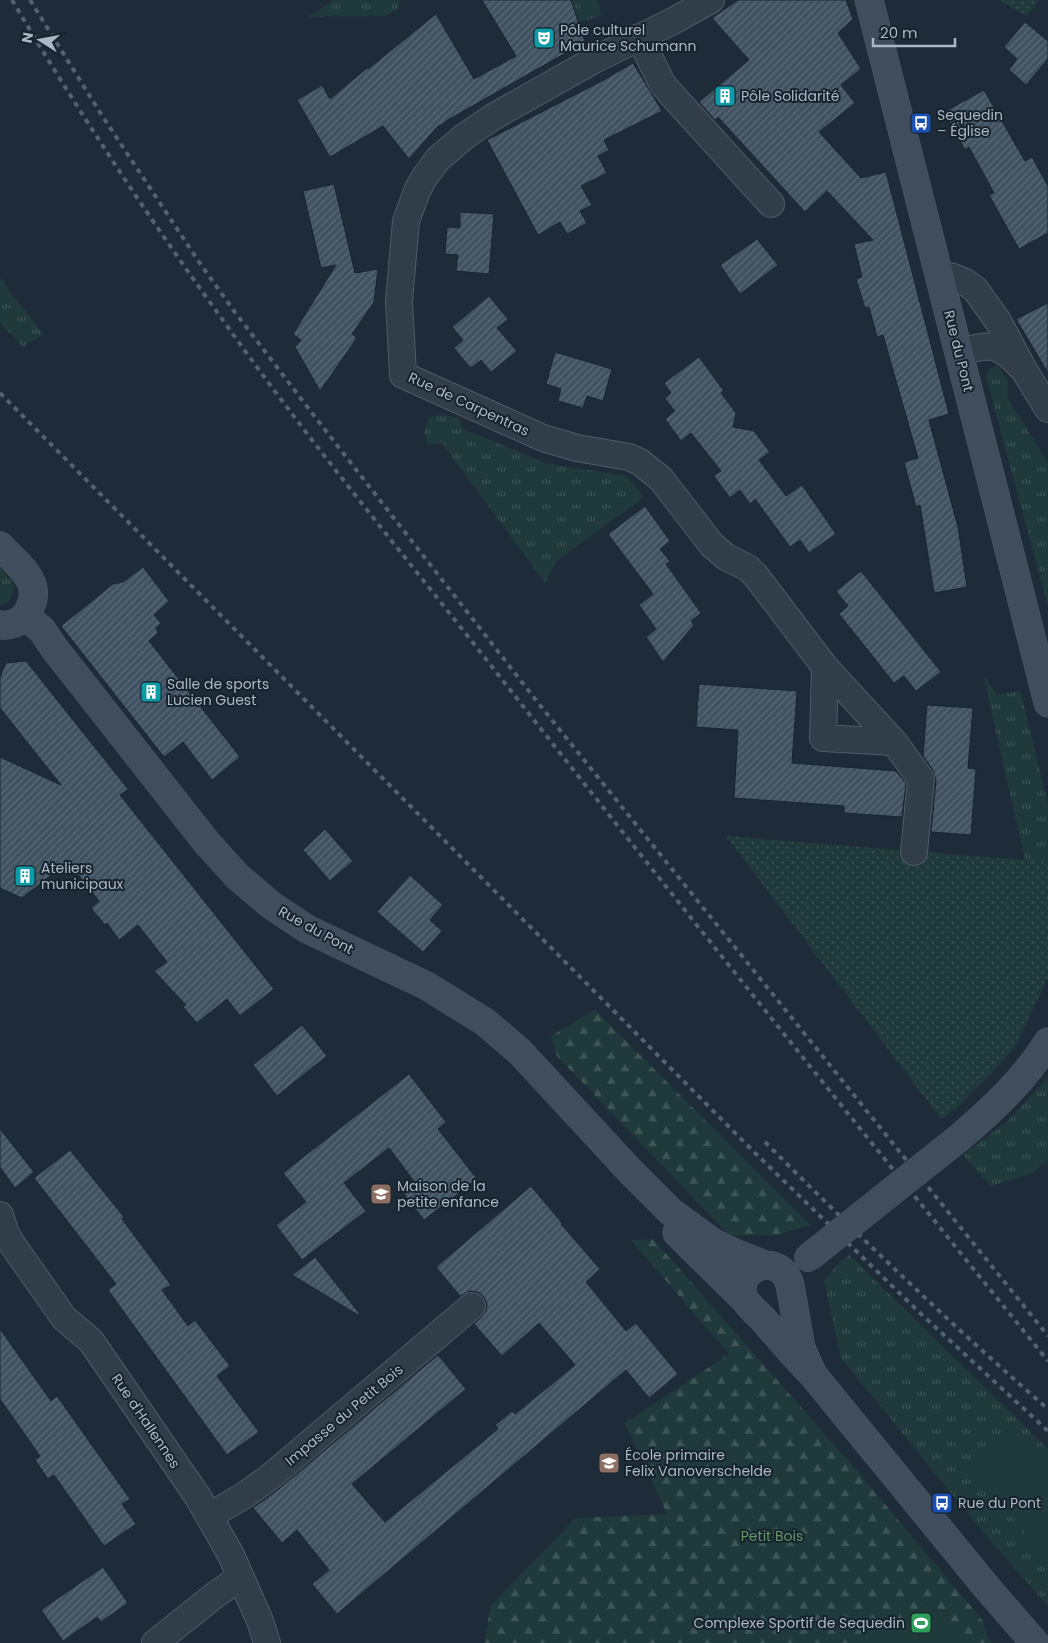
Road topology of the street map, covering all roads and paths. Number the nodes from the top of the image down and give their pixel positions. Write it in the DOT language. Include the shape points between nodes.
graph roads {
  1 [pos="711,0"];
  2 [pos="869,0"];
  3 [pos="639,37"];
  4 [pos="771,204"];
  5 [pos="940,274"];
  6 [pos="959,352"];
  7 [pos="1024,370"];
  8 [pos="1048,409"];
  9 [pos="0,546"];
  10 [pos="25,616"];
  11 [pos="0,625"];
  12 [pos="825,667"];
  13 [pos="1048,703"];
  14 [pos="894,742"];
  15 [pos="914,852"];
  16 [pos="1048,1042"];
  17 [pos="631,1172"];
  18 [pos="0,1216"];
  19 [pos="780,1276"];
  20 [pos="750,1305"];
  21 [pos="472,1306"];
  22 [pos="813,1375"];
  23 [pos="209,1516"];
  24 [pos="241,1577"];
  25 [pos="155,1643"];
  26 [pos="267,1643"];
  27 [pos="1035,1643"];
  1 -- 3 [label="street, Rue de Carpentras"];
  2 -- 5 [label="street, Rue du Pont"];
  3 -- 4 [label="street" via="671,94"];
  3 -- 12 [label="street, Rue de Carpentras" via="493,117 449,148 424,178 411,205 404,234 399,301 403,375 543,438 640,462 661,479 712,545 756,576"];
  5 -- 6 [label="street, Rue du Pont"];
  5 -- 7 [label="street" via="975,289 998,321"];
  6 -- 7 [label="street" via="982,347 1002,348"];
  6 -- 13 [label="street, Rue du Pont"];
  7 -- 8 [label="street"];
  9 -- 10 [label="street" via="30,578 34,587 31,607"];
  10 -- 11 [label="street" via="18,622"];
  10 -- 17 [label="street, Rue du Pont" via="42,630 181,812 238,877 300,925 427,986 485,1022 520,1052"];
  12 -- 14 [label="street, Rue de Carpentras"];
  12 -- 14 [label="street" via="823,738"];
  14 -- 15 [label="street, Rue de Carpentras" via="921,779"];
  16 -- 19 [label="street, bridge" via="1011,1091 992,1110 808,1258"];
  17 -- 19 [label="street, Rue du Pont" via="690,1227 712,1242"];
  17 -- 20 [label="street, Rue du Pont" via="660,1217"];
  18 -- 23 [label="street, Rue d'Hallennes" via="12,1244 64,1318 91,1342"];
  19 -- 20 [label="street" via="754,1269 746,1278 743,1289"];
  19 -- 20 [label="street" via="788,1300 780,1309 760,1312"];
  19 -- 22 [label="street" via="801,1348"];
  20 -- 22 [label="street, Rue du Pont"];
  21 -- 23 [label="street, Impasse du Petit Bois" via="270,1477"];
  22 -- 27 [label="street"];
  23 -- 24 [label="street, Rue d'Hallennes"];
  24 -- 25 [label="street"];
  24 -- 26 [label="street, Rue d'Hallennes"];
}
